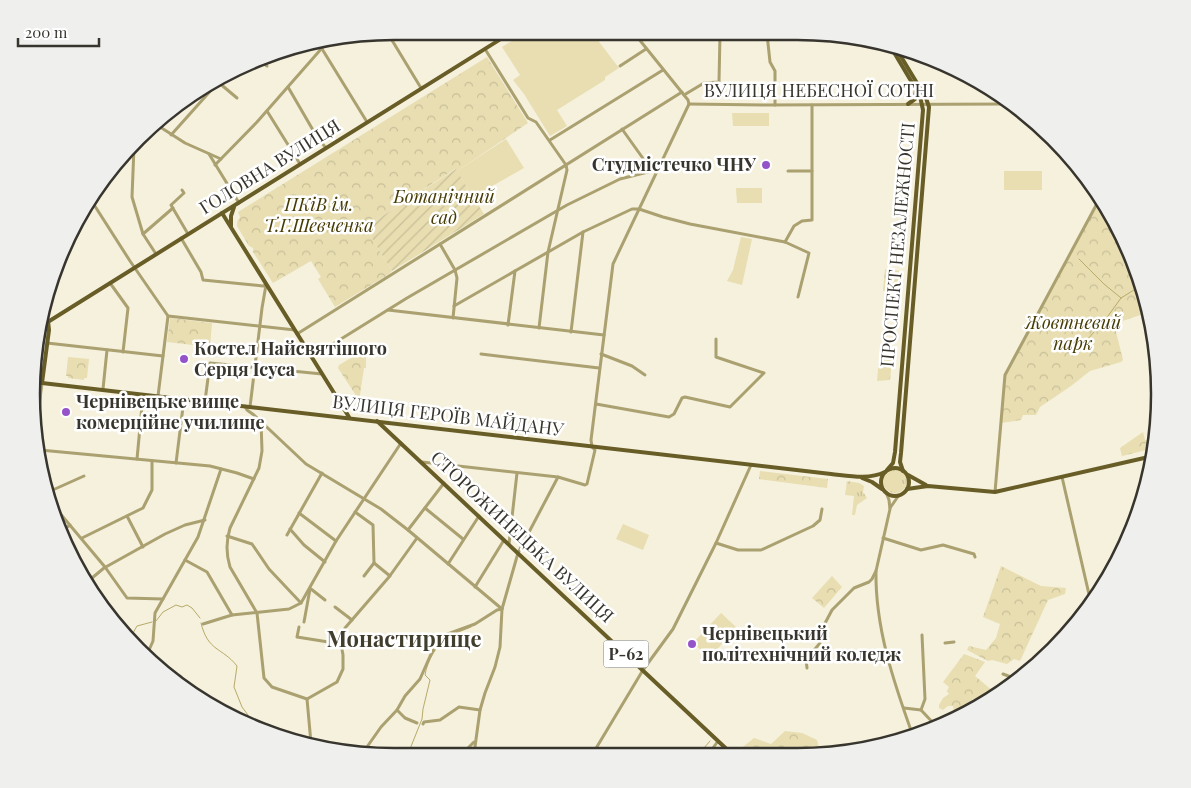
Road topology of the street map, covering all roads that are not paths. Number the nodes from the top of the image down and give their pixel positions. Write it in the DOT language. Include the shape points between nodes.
graph roads {
  1 [pos="392,40"];
  2 [pos="500,40"];
  3 [pos="639,40"];
  4 [pos="720,40"];
  5 [pos="767,40"];
  6 [pos="322,48"];
  7 [pos="646,49"];
  8 [pos="485,50"];
  9 [pos="895,54"];
  10 [pos="902,56"];
  11 [pos="620,66"];
  12 [pos="663,70"];
  13 [pos="221,85"];
  14 [pos="288,87"];
  15 [pos="916,87"];
  16 [pos="421,88"];
  17 [pos="209,92"];
  18 [pos="683,94"];
  19 [pos="237,98"];
  20 [pos="688,104"];
  21 [pos="908,104"];
  22 [pos="923,104"];
  23 [pos="928,104"];
  24 [pos="1000,104"];
  25 [pos="812,105"];
  26 [pos="775,106"];
  27 [pos="267,111"];
  28 [pos="367,122"];
  29 [pos="161,128"];
  30 [pos="622,129"];
  31 [pos="171,135"];
  32 [pos="550,140"];
  33 [pos="326,148"];
  34 [pos="208,154"];
  35 [pos="134,155"];
  36 [pos="222,159"];
  37 [pos="300,164"];
  38 [pos="215,165"];
  39 [pos="566,165"];
  40 [pos="654,171"];
  41 [pos="788,171"];
  42 [pos="812,172"];
  43 [pos="182,190"];
  44 [pos="237,204"];
  45 [pos="95,205"];
  46 [pos="1096,205"];
  47 [pos="173,208"];
  48 [pos="639,209"];
  49 [pos="558,210"];
  50 [pos="223,212"];
  51 [pos="230,216"];
  52 [pos="231,228"];
  53 [pos="583,232"];
  54 [pos="143,234"];
  55 [pos="188,234"];
  56 [pos="181,238"];
  57 [pos="785,242"];
  58 [pos="440,244"];
  59 [pos="548,252"];
  60 [pos="156,254"];
  61 [pos="135,268"];
  62 [pos="455,270"];
  63 [pos="515,272"];
  64 [pos="110,283"];
  65 [pos="266,285"];
  66 [pos="798,296"];
  67 [pos="454,306"];
  68 [pos="388,310"];
  69 [pos="168,316"];
  70 [pos="453,318"];
  71 [pos="48,321"];
  72 [pos="508,325"];
  73 [pos="259,326"];
  74 [pos="539,328"];
  75 [pos="296,332"];
  76 [pos="571,332"];
  77 [pos="604,335"];
  78 [pos="716,339"];
  79 [pos="47,343"];
  80 [pos="107,350"];
  81 [pos="123,352"];
  82 [pos="481,354"];
  83 [pos="601,354"];
  84 [pos="163,356"];
  85 [pos="312,357"];
  86 [pos="255,367"];
  87 [pos="599,368"];
  88 [pos="322,374"];
  89 [pos="645,376"];
  90 [pos="42,382"];
  91 [pos="103,389"];
  92 [pos="143,394"];
  93 [pos="40,395"];
  94 [pos="158,396"];
  95 [pos="184,399"];
  96 [pos="205,401"];
  97 [pos="596,404"];
  98 [pos="250,407"];
  99 [pos="254,415"];
  100 [pos="349,418"];
  101 [pos="378,421"];
  102 [pos="261,422"];
  103 [pos="401,443"];
  104 [pos="592,447"];
  105 [pos="45,450"];
  106 [pos="1145,458"];
  107 [pos="137,459"];
  108 [pos="152,461"];
  109 [pos="422,462"];
  110 [pos="176,463"];
  111 [pos="751,465"];
  112 [pos="221,469"];
  113 [pos="886,471"];
  114 [pos="517,472"];
  115 [pos="322,473"];
  116 [pos="905,473"];
  117 [pos="84,476"];
  118 [pos="558,477"];
  119 [pos="860,477"];
  120 [pos="1062,477"];
  121 [pos="254,479"];
  122 [pos="444,483"];
  123 [pos="928,486"];
  124 [pos="906,489"];
  125 [pos="53,490"];
  126 [pos="885,491"];
  127 [pos="995,492"];
  128 [pos="899,494"];
  129 [pos="365,498"];
  130 [pos="425,508"];
  131 [pos="822,509"];
  132 [pos="890,509"];
  133 [pos="299,512"];
  134 [pos="355,512"];
  135 [pos="62,515"];
  136 [pos="127,516"];
  137 [pos="479,516"];
  138 [pos="204,520"];
  139 [pos="70,525"];
  140 [pos="66,528"];
  141 [pos="290,529"];
  142 [pos="408,530"];
  143 [pos="287,535"];
  144 [pos="227,536"];
  145 [pos="82,538"];
  146 [pos="418,538"];
  147 [pos="883,538"];
  148 [pos="463,539"];
  149 [pos="336,540"];
  150 [pos="504,540"];
  151 [pos="508,544"];
  152 [pos="716,544"];
  153 [pos="143,547"];
  154 [pos="518,552"];
  155 [pos="975,557"];
  156 [pos="185,560"];
  157 [pos="325,562"];
  158 [pos="374,563"];
  159 [pos="448,564"];
  160 [pos="106,567"];
  161 [pos="876,571"];
  162 [pos="364,576"];
  163 [pos="390,576"];
  164 [pos="92,578"];
  165 [pos="475,586"];
  166 [pos="310,588"];
  167 [pos="1089,594"];
  168 [pos="163,599"];
  169 [pos="325,600"];
  170 [pos="301,603"];
  171 [pos="335,607"];
  172 [pos="502,609"];
  173 [pos="257,613"];
  174 [pos="232,615"];
  175 [pos="352,620"];
  176 [pos="304,622"];
  177 [pos="204,624"];
  178 [pos="298,627"];
  179 [pos="823,627"];
  180 [pos="922,635"];
  181 [pos="954,642"];
  182 [pos="820,643"];
  183 [pos="945,643"];
  184 [pos="341,644"];
  185 [pos="150,649"];
  186 [pos="807,668"];
  187 [pos="643,670"];
  188 [pos="1003,674"];
  189 [pos="1010,677"];
  190 [pos="307,699"];
  191 [pos="904,708"];
  192 [pos="397,710"];
  193 [pos="480,710"];
  194 [pos="921,710"];
  195 [pos="932,721"];
  196 [pos="417,723"];
  197 [pos="423,724"];
  198 [pos="911,729"];
  199 [pos="311,738"];
  200 [pos="718,740"];
  201 [pos="475,741"];
  202 [pos="367,747"];
  203 [pos="468,748"];
  204 [pos="474,748"];
  205 [pos="596,748"];
  206 [pos="713,748"];
  207 [pos="726,748"];
  1 -- 16 [label="street"];
  2 -- 8 [label="main road, ГОЛОВНА ВУЛИЦЯ"];
  3 -- 7 [label="street"];
  4 -- 18 [label="street" via="719,82 704,83"];
  5 -- 26 [label="street" via="770,62 775,71"];
  6 -- 14 [label="street"];
  6 -- 28 [label="street"];
  7 -- 11 [label="street"];
  7 -- 12 [label="street"];
  8 -- 16 [label="main road, ГОЛОВНА ВУЛИЦЯ"];
  8 -- 32 [label="street" via="528,118 536,122"];
  9 -- 15 [label="main road, ПРОСПЕКТ НЕЗАЛЕЖНОСТІ"];
  10 -- 23 [label="main road, ПРОСПЕКТ НЕЗАЛЕЖНОСТІ"];
  12 -- 18 [label="street"];
  12 -- 32 [label="street"];
  13 -- 19 [label="street"];
  14 -- 27 [label="street"];
  14 -- 33 [label="street"];
  15 -- 21 [label="main road" via="916,97"];
  15 -- 22 [label="main road, ПРОСПЕКТ НЕЗАЛЕЖНОСТІ"];
  16 -- 28 [label="main road, ГОЛОВНА ВУЛИЦЯ"];
  17 -- 31 [label="street"];
  18 -- 20 [label="street"];
  18 -- 30 [label="street"];
  20 -- 26 [label="street, ВУЛИЦЯ НЕБЕСНОЇ СОТНІ"];
  20 -- 40 [label="street"];
  21 -- 22 [label="street, ВУЛИЦЯ НЕБЕСНОЇ СОТНІ"];
  21 -- 25 [label="street, ВУЛИЦЯ НЕБЕСНОЇ СОТНІ"];
  22 -- 23 [label="street, ВУЛИЦЯ НЕБЕСНОЇ СОТНІ"];
  22 -- 113 [label="main road, ПРОСПЕКТ НЕЗАЛЕЖНОСТІ" via="895,452 893,463"];
  23 -- 24 [label="street, ВУЛИЦЯ НЕБЕСНОЇ СОТНІ"];
  23 -- 116 [label="main road, ПРОСПЕКТ НЕЗАЛЕЖНОСТІ" via="900,453"];
  25 -- 26 [label="street, ВУЛИЦЯ НЕБЕСНОЇ СОТНІ"];
  25 -- 42 [label="street"];
  27 -- 36 [label="street"];
  27 -- 37 [label="street"];
  28 -- 33 [label="main road, ГОЛОВНА ВУЛИЦЯ"];
  29 -- 31 [label="street"];
  30 -- 39 [label="street"];
  30 -- 40 [label="street"];
  31 -- 34 [label="street"];
  32 -- 39 [label="street"];
  33 -- 37 [label="main road, ГОЛОВНА ВУЛИЦЯ"];
  34 -- 36 [label="street"];
  34 -- 38 [label="street"];
  35 -- 54 [label="street" via="132,192"];
  36 -- 38 [label="street"];
  37 -- 44 [label="main road, ГОЛОВНА ВУЛИЦЯ"];
  38 -- 44 [label="street"];
  39 -- 49 [label="street"];
  39 -- 58 [label="street"];
  40 -- 48 [label="street"];
  40 -- 49 [label="street" via="620,179"];
  41 -- 42 [label="street"];
  42 -- 57 [label="street" via="812,221 802,221 794,226"];
  43 -- 47 [label="street" via="184,193 171,205"];
  44 -- 50 [label="main road, ГОЛОВНА ВУЛИЦЯ"];
  44 -- 51 [label="main road"];
  45 -- 61 [label="street"];
  46 -- 127 [label="street" via="1005,375"];
  47 -- 54 [label="street"];
  47 -- 55 [label="street"];
  48 -- 53 [label="street" via="632,209"];
  48 -- 57 [label="street" via="686,223"];
  48 -- 77 [label="street" via="613,264"];
  49 -- 59 [label="street"];
  49 -- 62 [label="street"];
  50 -- 51 [label="main road"];
  50 -- 52 [label="main road"];
  50 -- 55 [label="main road, ГОЛОВНА ВУЛИЦЯ"];
  51 -- 52 [label="main road"];
  52 -- 65 [label="main road"];
  53 -- 59 [label="street"];
  53 -- 76 [label="street"];
  54 -- 60 [label="street"];
  55 -- 56 [label="main road, ГОЛОВНА ВУЛИЦЯ"];
  56 -- 60 [label="main road, ГОЛОВНА ВУЛИЦЯ"];
  56 -- 65 [label="street" via="203,280"];
  57 -- 66 [label="street" via="809,253"];
  58 -- 62 [label="street"];
  58 -- 75 [label="street"];
  59 -- 63 [label="street"];
  59 -- 74 [label="street"];
  60 -- 61 [label="main road, ГОЛОВНА ВУЛИЦЯ"];
  61 -- 64 [label="main road, ГОЛОВНА ВУЛИЦЯ"];
  61 -- 69 [label="street"];
  62 -- 67 [label="street"];
  62 -- 68 [label="street"];
  63 -- 67 [label="street"];
  63 -- 72 [label="street"];
  64 -- 71 [label="main road, ГОЛОВНА ВУЛИЦЯ"];
  64 -- 81 [label="street" via="128,308"];
  65 -- 73 [label="street"];
  65 -- 75 [label="main road"];
  67 -- 70 [label="street"];
  68 -- 70 [label="street"];
  68 -- 85 [label="street"];
  69 -- 73 [label="street"];
  69 -- 84 [label="street"];
  70 -- 72 [label="street"];
  71 -- 79 [label="main road"];
  72 -- 74 [label="street"];
  73 -- 75 [label="street"];
  73 -- 86 [label="street"];
  74 -- 76 [label="street"];
  75 -- 85 [label="main road"];
  76 -- 77 [label="street"];
  77 -- 83 [label="street"];
  78 -- 97 [label="street" via="716,357 764,373 730,407 685,397 669,417"];
  79 -- 80 [label="street"];
  79 -- 90 [label="main road"];
  80 -- 81 [label="street"];
  80 -- 91 [label="street"];
  81 -- 84 [label="street"];
  82 -- 87 [label="street"];
  83 -- 87 [label="street"];
  83 -- 89 [label="street" via="632,366"];
  84 -- 94 [label="street"];
  85 -- 88 [label="main road"];
  86 -- 88 [label="street"];
  86 -- 96 [label="street" via="210,363"];
  86 -- 98 [label="street"];
  87 -- 97 [label="street"];
  88 -- 100 [label="main road"];
  90 -- 91 [label="main road, ВУЛИЦЯ ГЕРОЇВ МАЙДАНУ"];
  90 -- 93 [label="street"];
  91 -- 92 [label="main road, ВУЛИЦЯ ГЕРОЇВ МАЙДАНУ"];
  92 -- 94 [label="main road, ВУЛИЦЯ ГЕРОЇВ МАЙДАНУ"];
  92 -- 107 [label="street"];
  94 -- 95 [label="main road, ВУЛИЦЯ ГЕРОЇВ МАЙДАНУ"];
  95 -- 96 [label="main road, ВУЛИЦЯ ГЕРОЇВ МАЙДАНУ"];
  95 -- 110 [label="street"];
  96 -- 98 [label="main road, ВУЛИЦЯ ГЕРОЇВ МАЙДАНУ"];
  97 -- 104 [label="street"];
  98 -- 99 [label="street"];
  98 -- 99 [label="street" via="247,410"];
  98 -- 100 [label="main road, ВУЛИЦЯ ГЕРОЇВ МАЙДАНУ"];
  99 -- 102 [label="street"];
  100 -- 101 [label="main road, ВУЛИЦЯ ГЕРОЇВ МАЙДАНУ"];
  101 -- 103 [label="main road, СТОРОЖИНЕЦЬКА ВУЛИЦЯ / Р-62"];
  101 -- 104 [label="main road, ВУЛИЦЯ ГЕРОЇВ МАЙДАНУ"];
  102 -- 115 [label="street" via="295,455"];
  102 -- 121 [label="street" via="262,460"];
  103 -- 109 [label="main road, СТОРОЖИНЕЦЬКА ВУЛИЦЯ / Р-62"];
  103 -- 129 [label="street"];
  104 -- 111 [label="main road, ВУЛИЦЯ ГЕРОЇВ МАЙДАНУ"];
  104 -- 118 [label="street" via="595,450 585,485"];
  105 -- 107 [label="street"];
  106 -- 120 [label="main road"];
  107 -- 108 [label="street"];
  108 -- 110 [label="street"];
  108 -- 136 [label="street" via="152,490 146,504"];
  109 -- 114 [label="street"];
  109 -- 122 [label="main road, СТОРОЖИНЕЦЬКА ВУЛИЦЯ / Р-62"];
  110 -- 112 [label="street"];
  111 -- 119 [label="main road, ВУЛИЦЯ ГЕРОЇВ МАЙДАНУ"];
  111 -- 152 [label="street"];
  112 -- 121 [label="street"];
  112 -- 138 [label="street"];
  113 -- 116 [label="main road" via="895,468"];
  113 -- 119 [label="main road"];
  113 -- 126 [label="main road" via="881,481"];
  114 -- 118 [label="street"];
  114 -- 151 [label="street"];
  115 -- 129 [label="street"];
  115 -- 133 [label="street"];
  116 -- 123 [label="main road"];
  116 -- 124 [label="main road" via="909,482"];
  117 -- 125 [label="street"];
  118 -- 154 [label="street"];
  119 -- 126 [label="main road"];
  120 -- 127 [label="main road"];
  120 -- 167 [label="street"];
  121 -- 144 [label="street"];
  122 -- 130 [label="street"];
  122 -- 137 [label="main road, СТОРОЖИНЕЦЬКА ВУЛИЦЯ / Р-62"];
  123 -- 124 [label="main road"];
  123 -- 127 [label="main road"];
  124 -- 128 [label="main road"];
  126 -- 128 [label="main road" via="891,495"];
  126 -- 132 [label="street"];
  128 -- 132 [label="street"];
  129 -- 134 [label="street"];
  129 -- 142 [label="street"];
  130 -- 142 [label="street"];
  130 -- 148 [label="street"];
  131 -- 152 [label="street" via="820,520 813,526 761,550 738,550"];
  132 -- 147 [label="street"];
  133 -- 141 [label="street"];
  133 -- 149 [label="street"];
  134 -- 149 [label="street"];
  134 -- 158 [label="street" via="373,525"];
  135 -- 139 [label="street"];
  136 -- 145 [label="street"];
  136 -- 153 [label="street"];
  137 -- 148 [label="street"];
  137 -- 150 [label="main road, СТОРОЖИНЕЦЬКА ВУЛИЦЯ / Р-62"];
  138 -- 153 [label="street" via="185,525"];
  138 -- 156 [label="street"];
  139 -- 140 [label="street"];
  139 -- 145 [label="street"];
  141 -- 143 [label="street"];
  141 -- 157 [label="street" via="304,546"];
  142 -- 146 [label="street"];
  144 -- 170 [label="street" via="252,544 269,569"];
  144 -- 173 [label="street" via="230,567"];
  145 -- 160 [label="street"];
  146 -- 159 [label="street"];
  146 -- 163 [label="street"];
  147 -- 155 [label="street" via="921,550 943,545"];
  147 -- 161 [label="street"];
  148 -- 159 [label="street"];
  149 -- 157 [label="street"];
  150 -- 151 [label="main road, СТОРОЖИНЕЦЬКА ВУЛИЦЯ / Р-62"];
  150 -- 165 [label="street"];
  151 -- 154 [label="main road, СТОРОЖИНЕЦЬКА ВУЛИЦЯ / Р-62"];
  152 -- 187 [label="street" via="673,629"];
  153 -- 160 [label="street"];
  154 -- 172 [label="street"];
  154 -- 187 [label="main road, СТОРОЖИНЕЦЬКА ВУЛИЦЯ / Р-62"];
  156 -- 168 [label="street"];
  156 -- 174 [label="street" via="207,572"];
  157 -- 166 [label="street"];
  158 -- 162 [label="street"];
  158 -- 163 [label="street"];
  159 -- 165 [label="street"];
  160 -- 164 [label="street"];
  160 -- 168 [label="street" via="127,598"];
  161 -- 179 [label="street" via="869,582 854,588 832,610"];
  161 -- 191 [label="street" via="885,649"];
  163 -- 175 [label="street"];
  165 -- 172 [label="street"];
  166 -- 169 [label="street"];
  166 -- 170 [label="street"];
  166 -- 176 [label="street"];
  168 -- 185 [label="street" via="154,618"];
  170 -- 173 [label="street" via="289,609"];
  171 -- 175 [label="street"];
  172 -- 192 [label="street" via="441,638 420,679"];
  172 -- 193 [label="street" via="500,647"];
  173 -- 174 [label="street"];
  173 -- 190 [label="street" via="264,678 272,687"];
  174 -- 177 [label="street"];
  175 -- 184 [label="street" via="344,630"];
  178 -- 184 [label="street" via="296,637"];
  180 -- 194 [label="street" via="924,699"];
  181 -- 183 [label="street"];
  182 -- 186 [label="street" via="806,660"];
  184 -- 190 [label="street" via="343,666 337,682"];
  187 -- 200 [label="main road, СТОРОЖИНЕЦЬКА ВУЛИЦЯ / Р-62"];
  187 -- 205 [label="street"];
  188 -- 189 [label="street"];
  190 -- 199 [label="street"];
  191 -- 194 [label="street"];
  191 -- 198 [label="street"];
  192 -- 196 [label="street"];
  192 -- 202 [label="street" via="380,726"];
  193 -- 197 [label="street" via="459,707 440,720"];
  193 -- 201 [label="street"];
  194 -- 195 [label="street"];
  200 -- 206 [label="street"];
  200 -- 207 [label="main road, СТОРОЖИНЕЦЬКА ВУЛИЦЯ / Р-62"];
  201 -- 203 [label="street"];
  201 -- 204 [label="street"];
}
